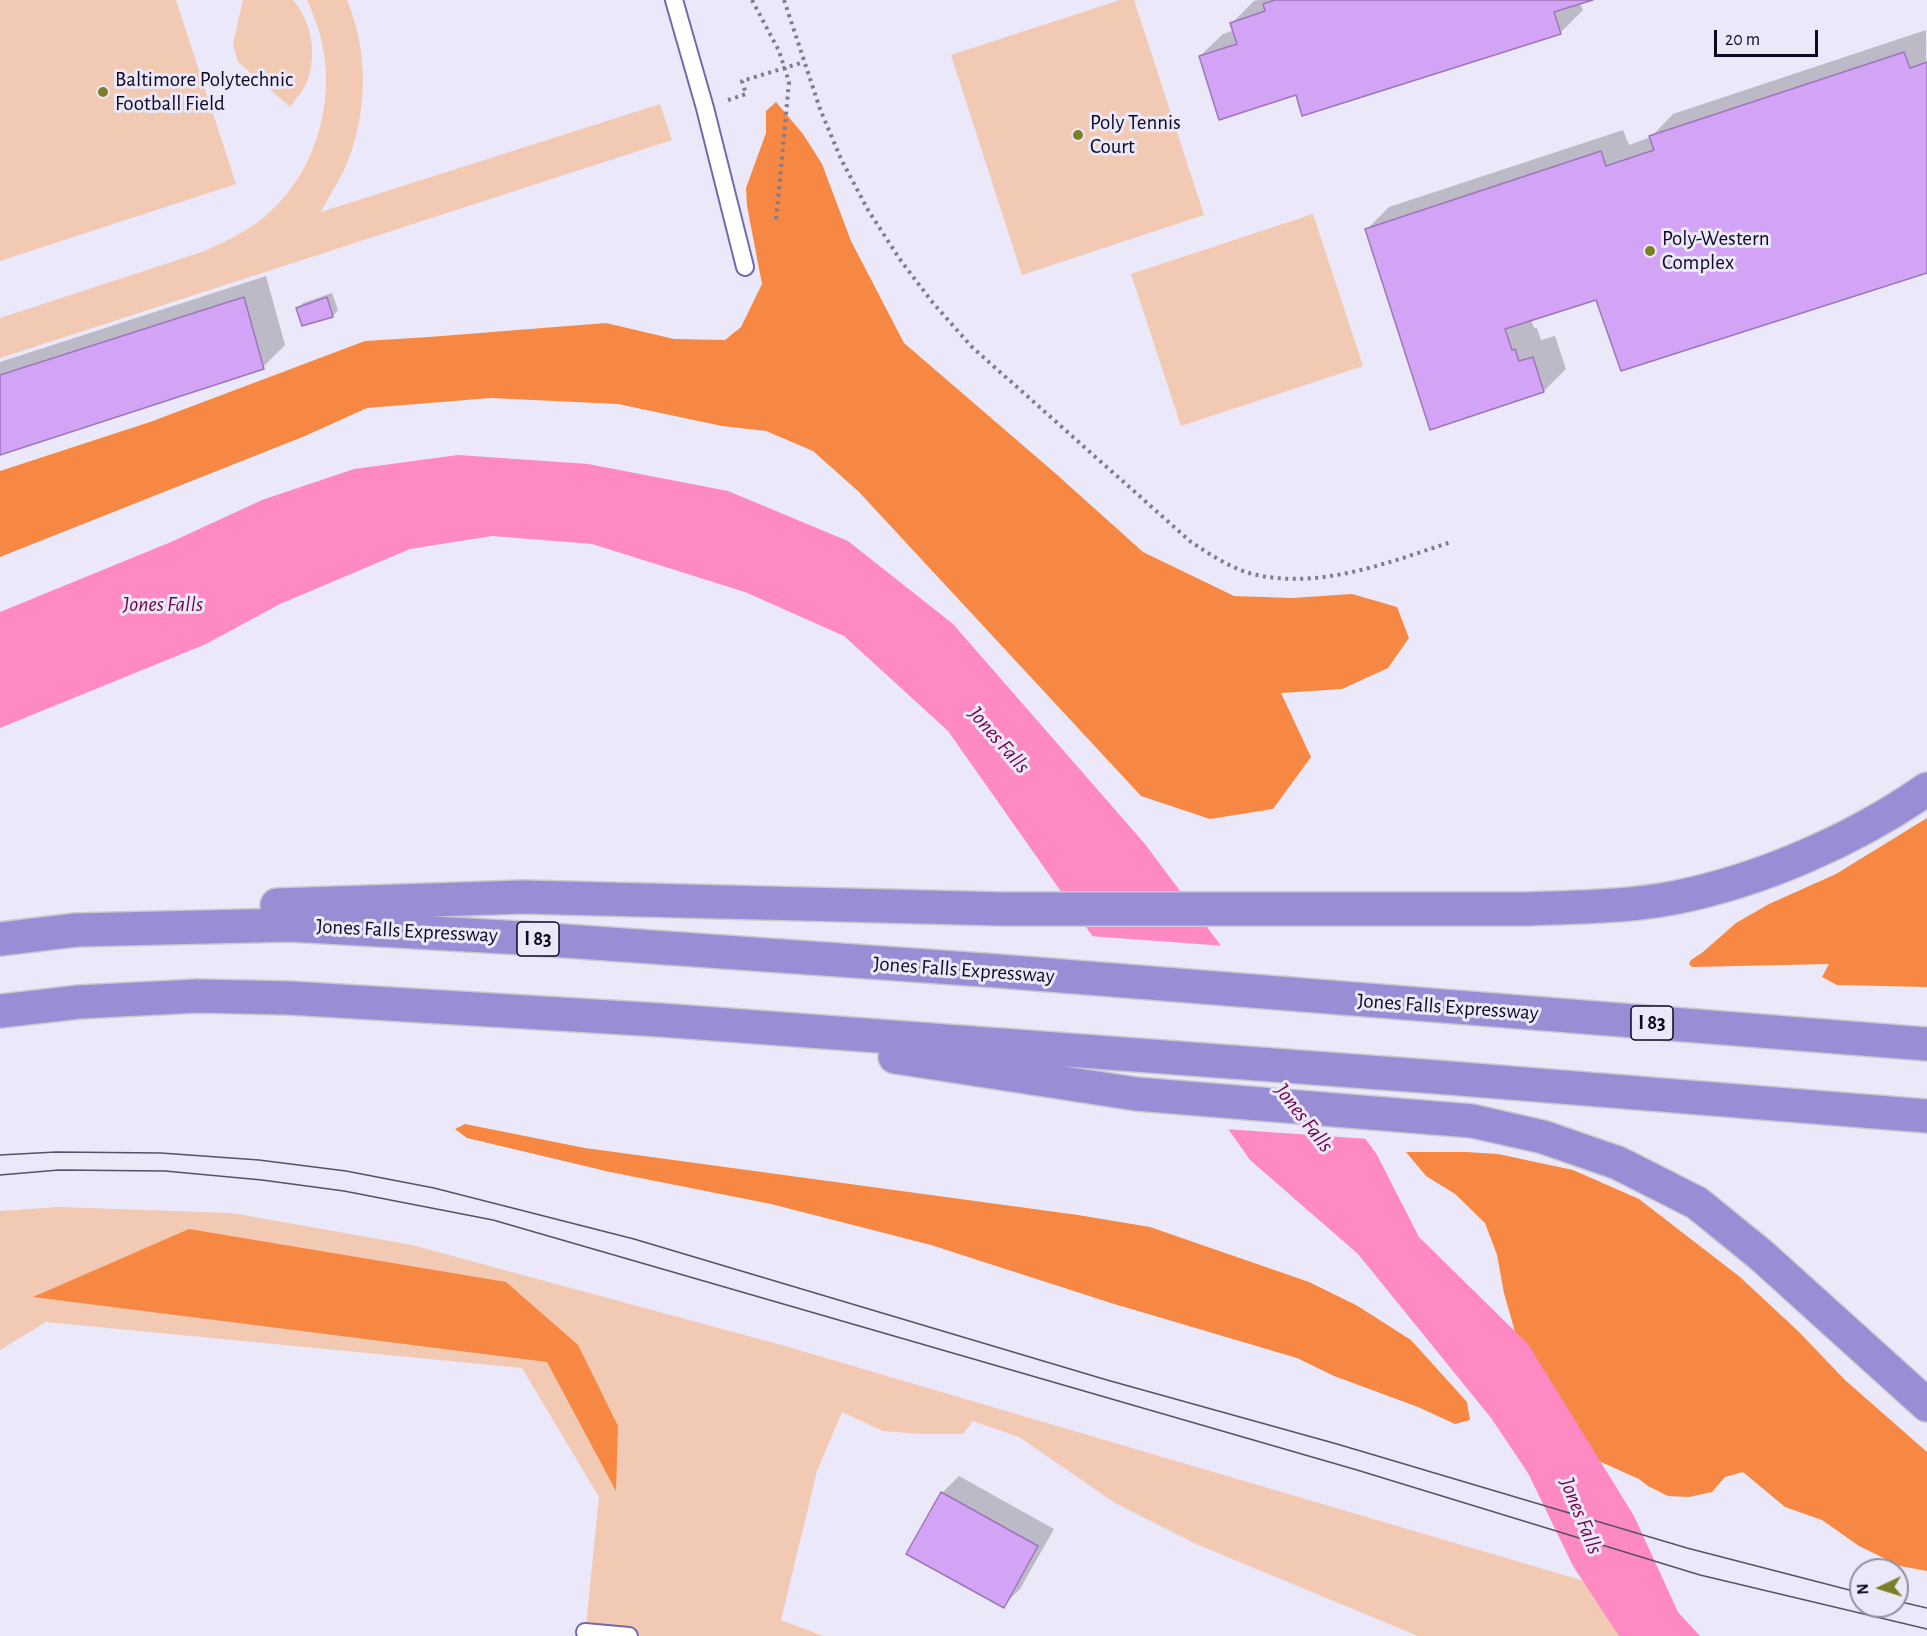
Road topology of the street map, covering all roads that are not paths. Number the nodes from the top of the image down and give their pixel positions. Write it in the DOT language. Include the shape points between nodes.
graph roads {
  1 [pos="674,0"];
  2 [pos="745,267"];
  3 [pos="1927,789"];
  4 [pos="76,930"];
  5 [pos="0,939"];
  6 [pos="0,1011"];
  7 [pos="660,1020"];
  8 [pos="1927,1044"];
  9 [pos="1927,1116"];
  10 [pos="1927,1405"];
  11 [pos="585,1632"];
  12 [pos="629,1636"];
  1 -- 2 [label="lane"];
  3 -- 4 [label="highway" via="1864,829 1795,860 1732,883 1673,898 1610,906 1004,909 524,897 276,905 190,912"];
  4 -- 5 [label="highway, Jones Falls Expressway / I 83"];
  4 -- 8 [label="highway, Jones Falls Expressway / I 83" via="290,925 522,938"];
  6 -- 7 [label="highway" via="197,996"];
  7 -- 9 [label="highway"];
  7 -- 10 [label="highway" via="1136,1094 1472,1121 1543,1137 1618,1163 1697,1203 1761,1255"];
  11 -- 12 [label="lane"];
}
